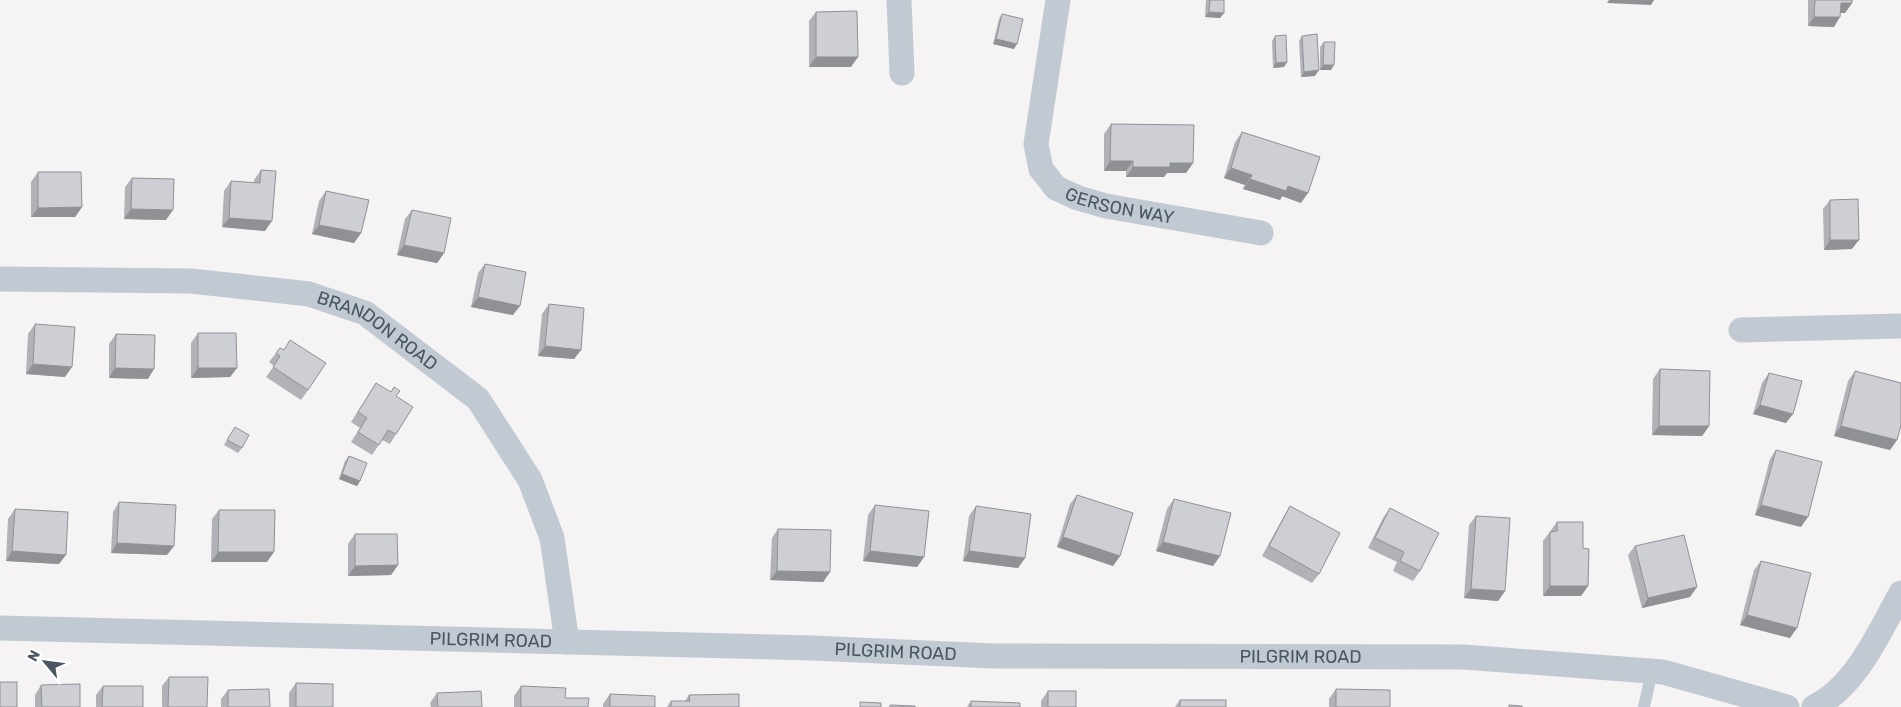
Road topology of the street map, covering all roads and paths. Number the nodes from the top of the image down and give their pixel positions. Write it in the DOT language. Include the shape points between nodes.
graph roads {
  1 [pos="899,0"];
  2 [pos="1058,0"];
  3 [pos="902,73"];
  4 [pos="1261,233"];
  5 [pos="0,279"];
  6 [pos="1901,326"];
  7 [pos="1741,330"];
  8 [pos="1901,593"];
  9 [pos="0,628"];
  10 [pos="567,642"];
  11 [pos="1652,671"];
  12 [pos="1644,707"];
  13 [pos="1787,707"];
  14 [pos="1814,707"];
  1 -- 3 [label="street"];
  2 -- 4 [label="street, GERSON WAY" via="1036,144 1041,169 1056,188 1106,206"];
  5 -- 10 [label="street, BRANDON ROAD" via="191,282 309,294 365,313 478,399 530,480 552,538"];
  6 -- 7 [label="street"];
  8 -- 14 [label="street" via="1856,671 1824,702"];
  9 -- 10 [label="street, PILGRIM ROAD"];
  10 -- 11 [label="street, PILGRIM ROAD" via="994,656 1464,657"];
  11 -- 12 [label="lane"];
  11 -- 13 [label="street, PILGRIM ROAD"];
}
